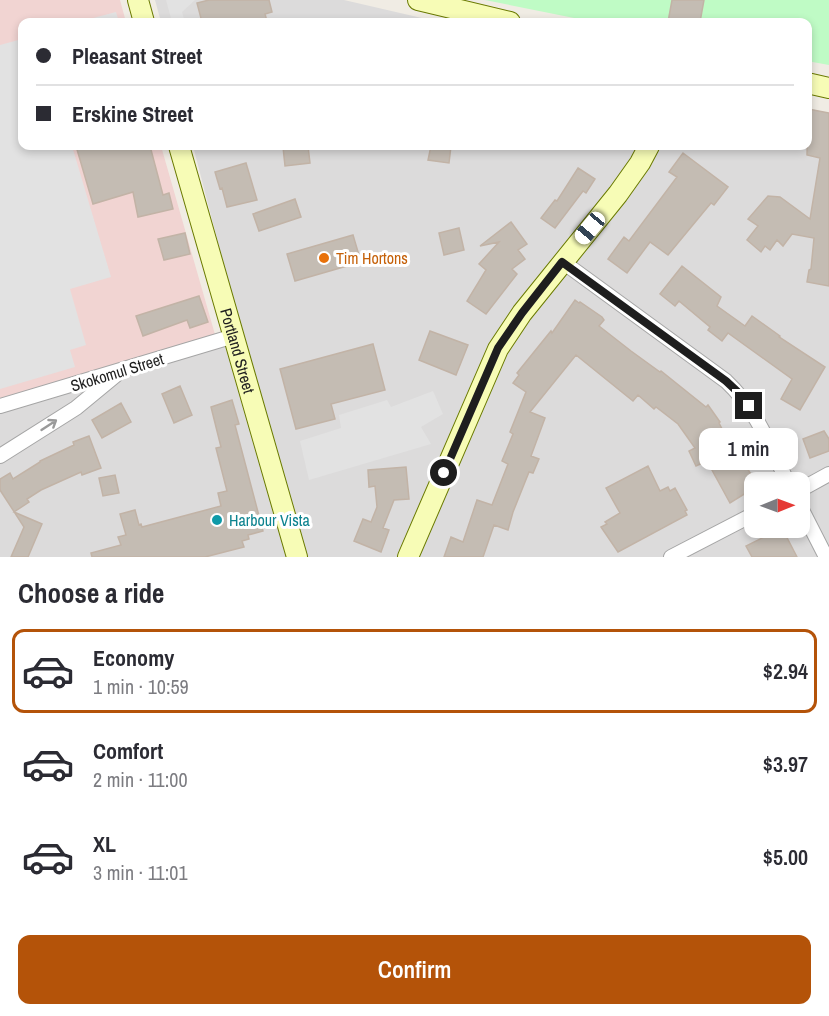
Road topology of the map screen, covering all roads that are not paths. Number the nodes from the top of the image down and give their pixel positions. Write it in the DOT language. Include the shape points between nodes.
graph roads {
  1 [pos="418,0"];
  2 [pos="493,18"];
  3 [pos="812,84"];
  4 [pos="829,88"];
  5 [pos="180,150"];
  6 [pos="647,150"];
  7 [pos="562,262"];
  8 [pos="234,336"];
  9 [pos="120,371"];
  10 [pos="0,406"];
  11 [pos="0,456"];
  12 [pos="783,472"];
  13 [pos="829,474"];
  14 [pos="810,484"];
  15 [pos="744,519"];
  16 [pos="810,526"];
  17 [pos="297,557"];
  18 [pos="408,557"];
  19 [pos="671,557"];
  20 [pos="826,557"];
  1 -- 2 [label="main road"];
  3 -- 4 [label="main road"];
  5 -- 8 [label="main road, Portland Street"];
  6 -- 7 [label="main road" via="618,194"];
  7 -- 12 [label="street" via="742,396"];
  7 -- 18 [label="main road" via="498,348"];
  8 -- 9 [label="street, Skokomul Street"];
  8 -- 17 [label="main road, Portland Street"];
  9 -- 10 [label="street, Skokomul Street"];
  11 -- 9 [label="street, one-way" via="76,408"];
  13 -- 14 [label="street"];
  15 -- 19 [label="street"];
  16 -- 20 [label="street"];
}
